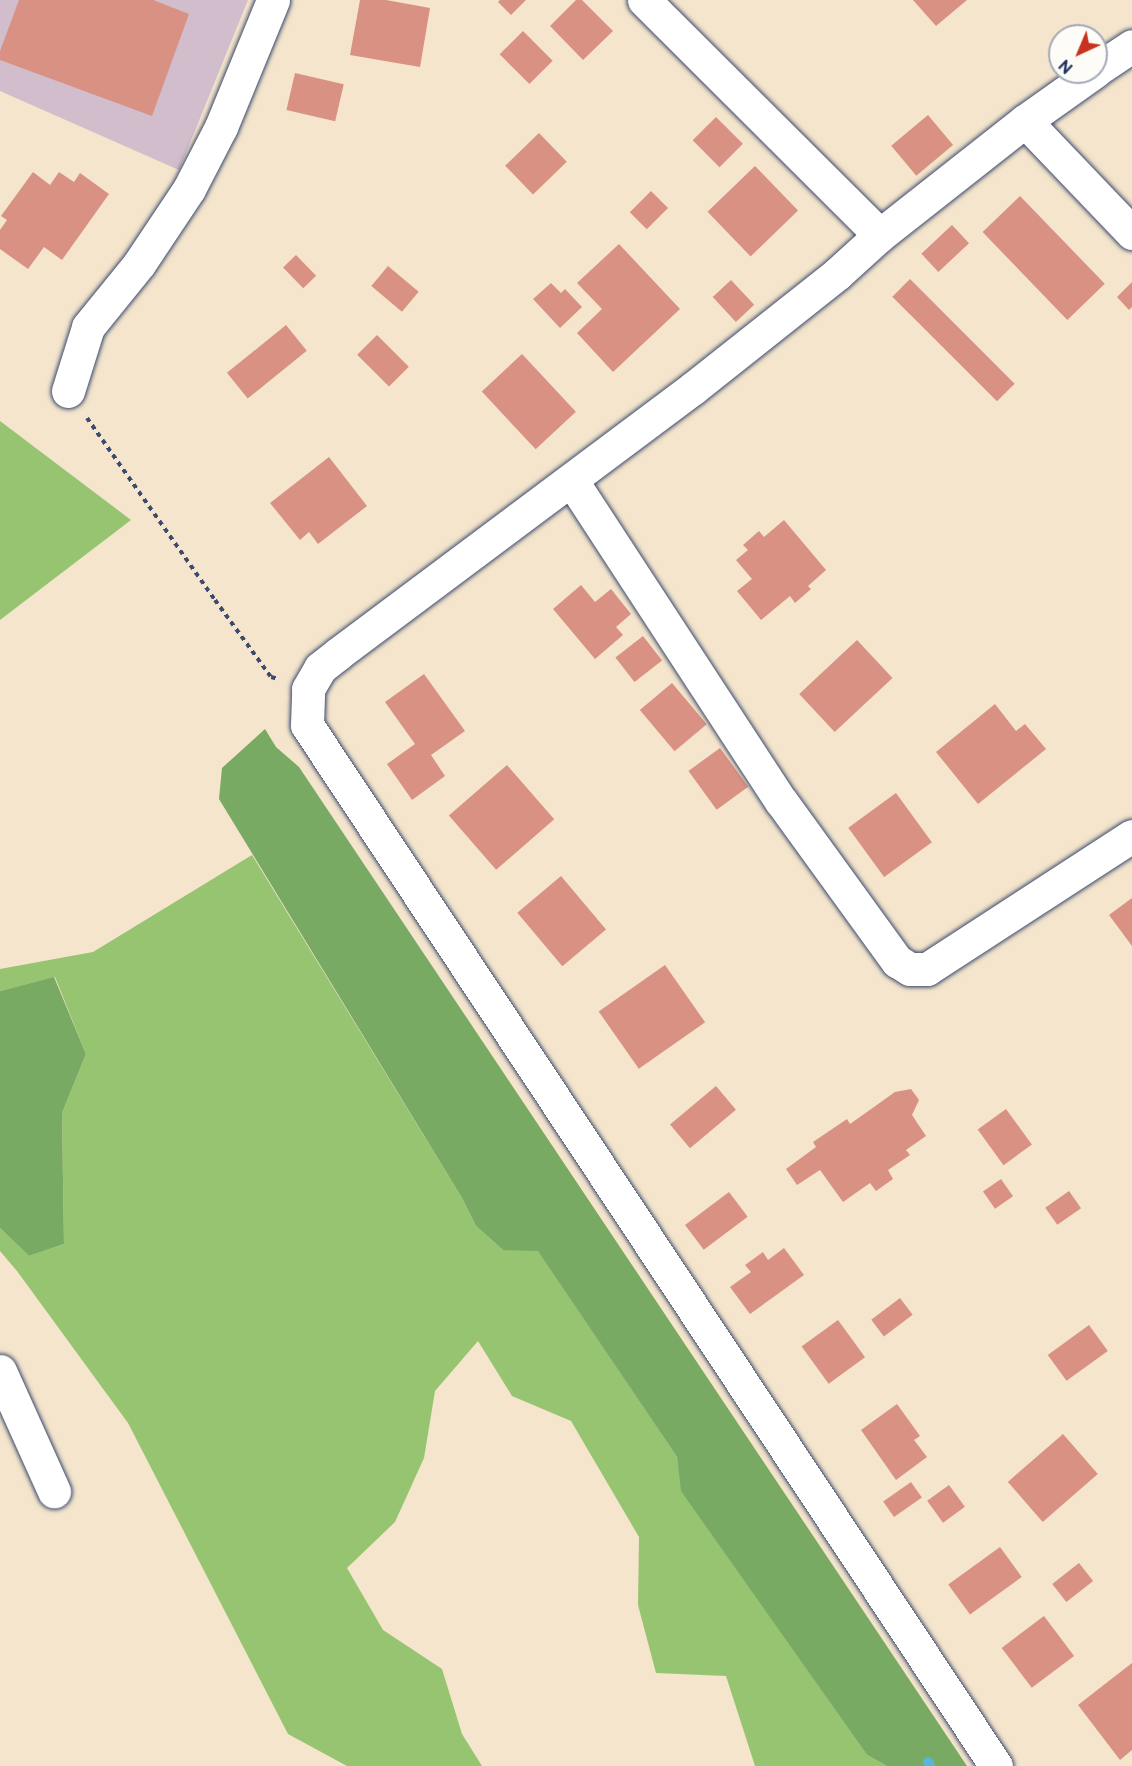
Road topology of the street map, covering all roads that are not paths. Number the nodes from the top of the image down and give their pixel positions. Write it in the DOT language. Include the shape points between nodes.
graph roads {
  1 [pos="273,0"];
  2 [pos="644,0"];
  3 [pos="1132,46"];
  4 [pos="1108,62"];
  5 [pos="1077,84"];
  6 [pos="1025,121"];
  7 [pos="1132,233"];
  8 [pos="880,235"];
  9 [pos="68,392"];
  10 [pos="572,481"];
  11 [pos="1132,836"];
  12 [pos="0,1371"];
  13 [pos="54,1491"];
  14 [pos="996,1766"];
  1 -- 9 [label="street" via="221,127 189,189 139,264 88,327"];
  2 -- 8 [label="street"];
  3 -- 4 [label="street"];
  5 -- 6 [label="street"];
  6 -- 7 [label="street"];
  6 -- 8 [label="street"];
  8 -- 10 [label="street" via="837,274"];
  10 -- 11 [label="street" via="781,801 897,961 910,969 927,969"];
  10 -- 14 [label="street" via="320,669 308,689 307,725"];
  12 -- 13 [label="street"];
}
